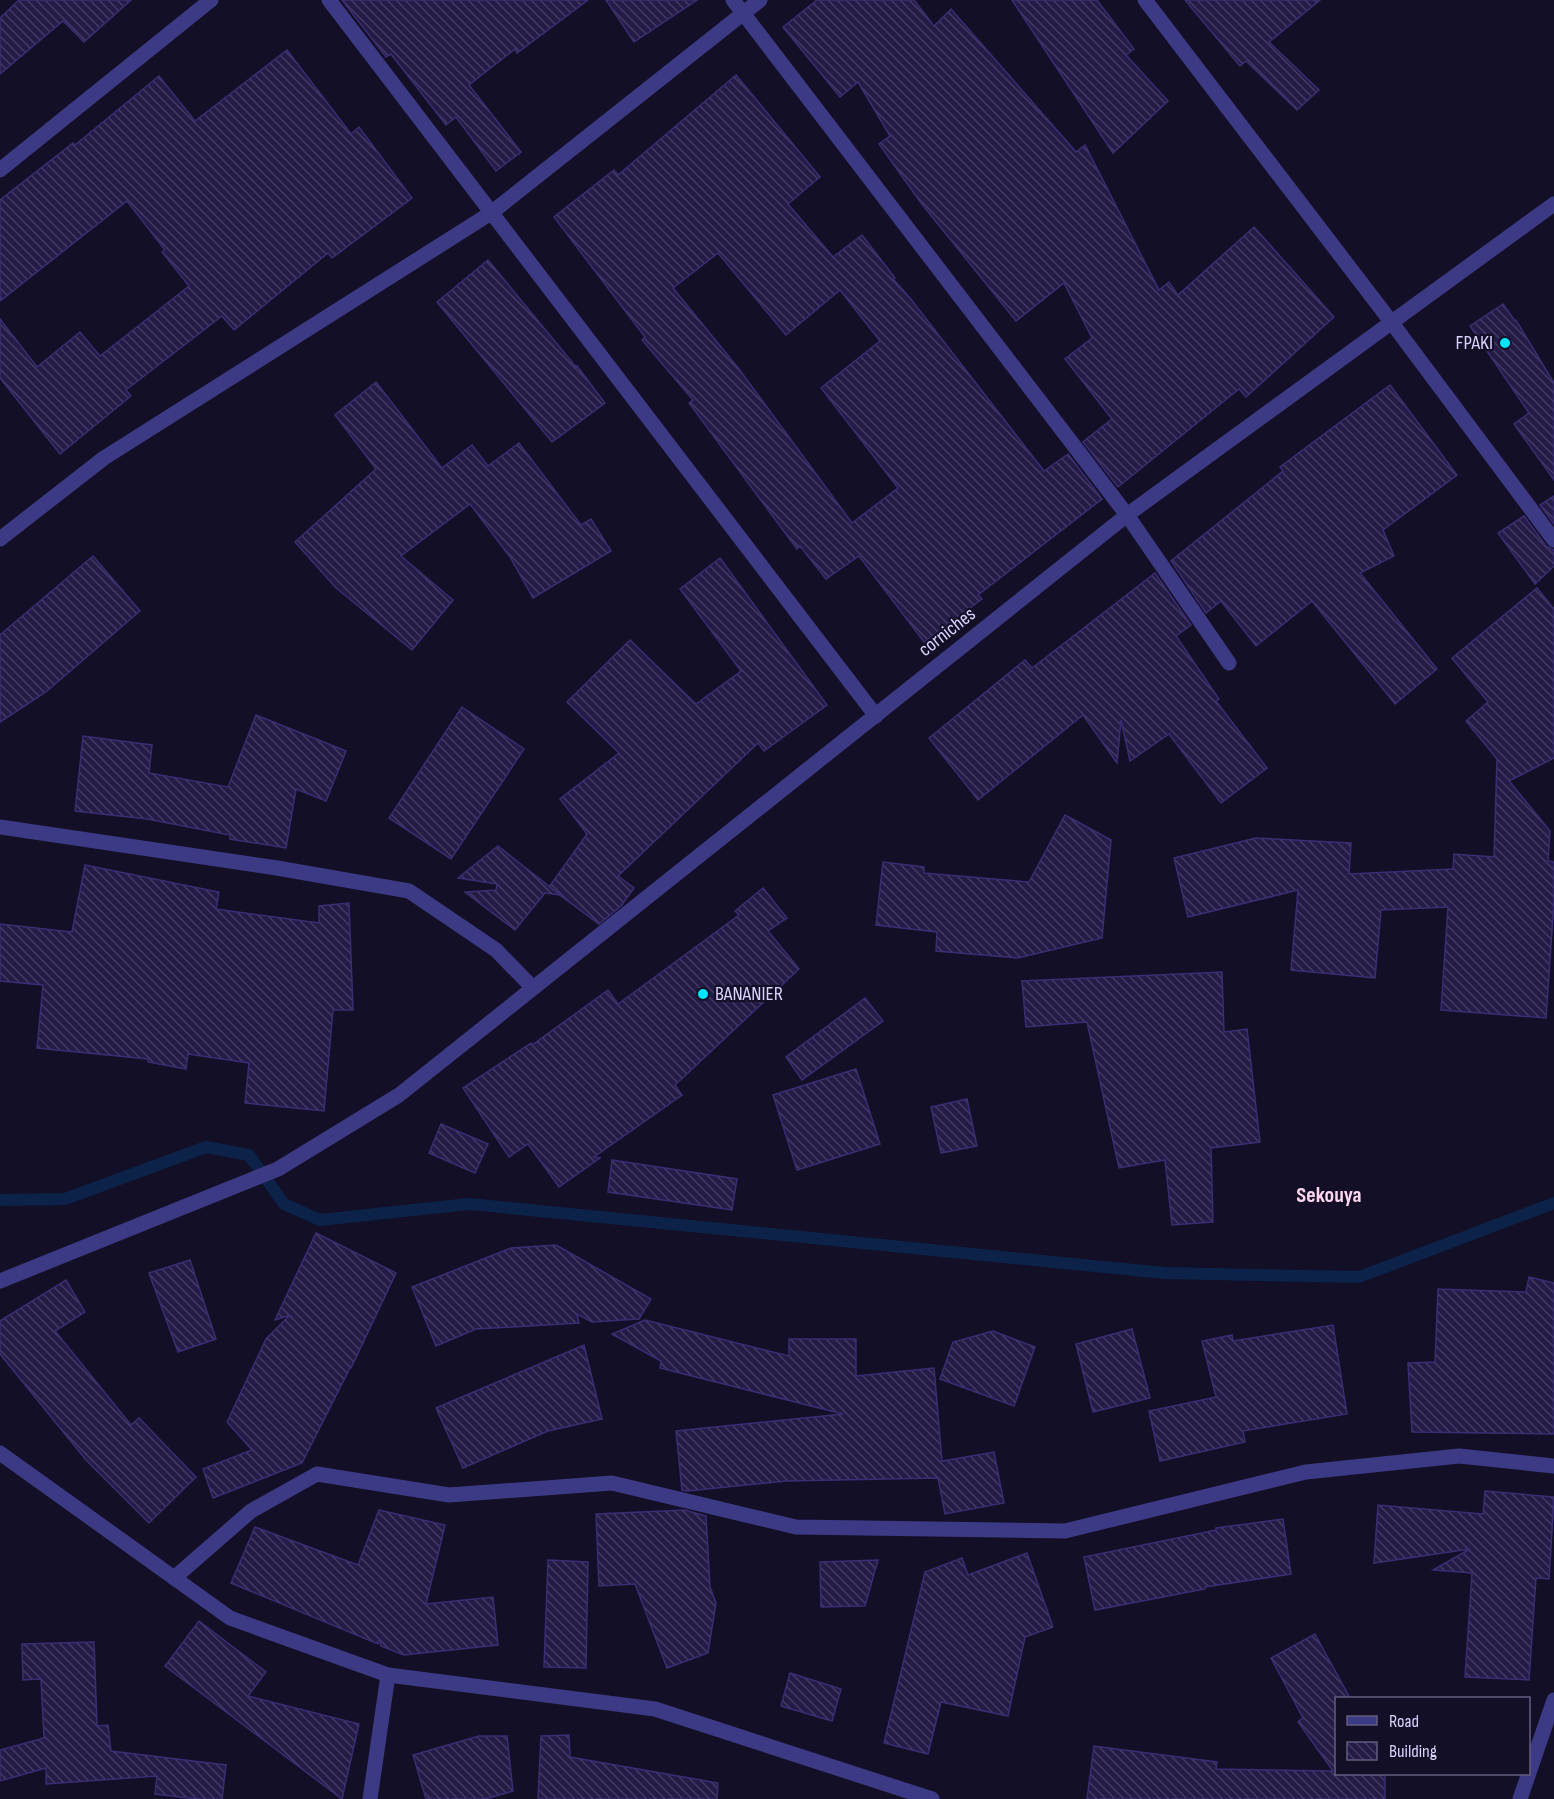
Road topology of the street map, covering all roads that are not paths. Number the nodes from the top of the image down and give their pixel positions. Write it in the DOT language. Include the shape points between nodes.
graph roads {
  1 [pos="211,0"];
  2 [pos="329,0"];
  3 [pos="733,0"];
  4 [pos="760,0"];
  5 [pos="1145,0"];
  6 [pos="743,13"];
  7 [pos="0,170"];
  8 [pos="1554,204"];
  9 [pos="491,213"];
  10 [pos="1392,323"];
  11 [pos="1127,515"];
  12 [pos="2,532"];
  13 [pos="1554,540"];
  14 [pos="1229,663"];
  15 [pos="876,716"];
  16 [pos="0,827"];
  17 [pos="533,988"];
  18 [pos="0,1281"];
  19 [pos="0,1454"];
  20 [pos="1554,1466"];
  21 [pos="174,1578"];
  22 [pos="388,1675"];
  23 [pos="1554,1700"];
  24 [pos="1530,1772"];
  25 [pos="1529,1775"];
  26 [pos="370,1799"];
  27 [pos="932,1799"];
  28 [pos="1521,1799"];
  1 -- 7 [label="street"];
  2 -- 9 [label="street"];
  3 -- 6 [label="street"];
  4 -- 6 [label="street"];
  5 -- 10 [label="street"];
  6 -- 9 [label="street"];
  6 -- 11 [label="street"];
  8 -- 10 [label="street, corniches"];
  9 -- 12 [label="street" via="104,458"];
  9 -- 15 [label="street"];
  10 -- 11 [label="street, corniches"];
  10 -- 13 [label="street"];
  11 -- 14 [label="street"];
  11 -- 15 [label="street, corniches"];
  15 -- 17 [label="street, corniches"];
  16 -- 17 [label="street" via="410,891 496,950"];
  17 -- 18 [label="street, corniches" via="399,1095 278,1169"];
  19 -- 21 [label="street"];
  20 -- 21 [label="street" via="1459,1456 1306,1472 1065,1531 796,1527 612,1483 449,1495 317,1474 251,1510"];
  21 -- 22 [label="street" via="230,1618"];
  22 -- 26 [label="street"];
  22 -- 27 [label="street" via="655,1709"];
  23 -- 24 [label="street"];
  25 -- 28 [label="street"];
}
